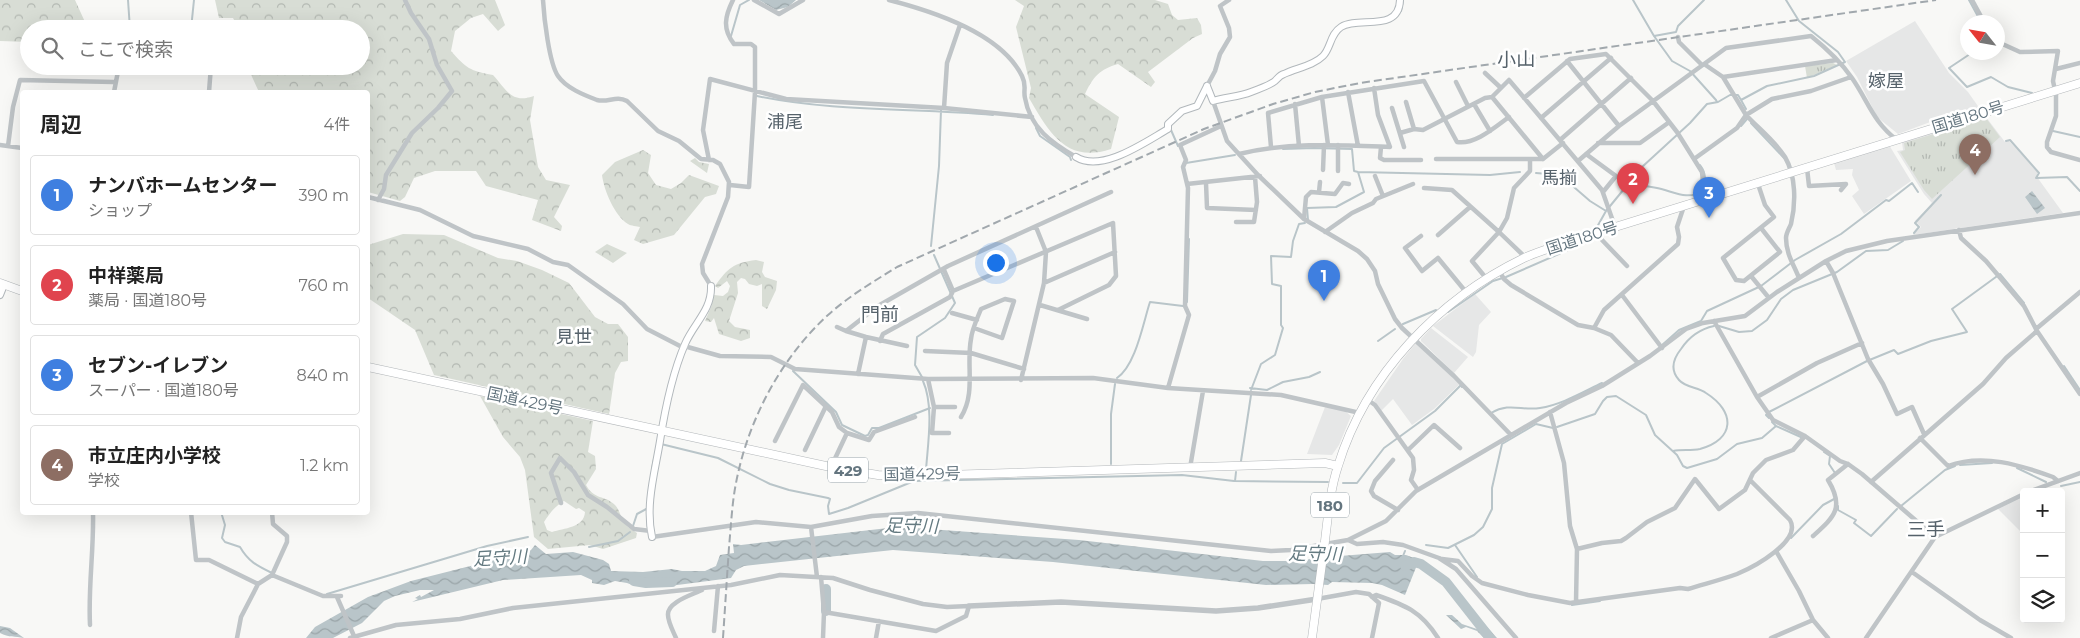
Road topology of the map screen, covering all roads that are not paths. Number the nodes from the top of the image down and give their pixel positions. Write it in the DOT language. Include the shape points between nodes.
graph roads {
  1 [pos="406,0"];
  2 [pos="543,0"];
  3 [pos="733,0"];
  4 [pos="754,0"];
  5 [pos="803,0"];
  6 [pos="889,0"];
  7 [pos="1229,0"];
  8 [pos="1400,0"];
  9 [pos="1972,0"];
  10 [pos="1980,15"];
  11 [pos="960,26"];
  12 [pos="1678,37"];
  13 [pos="2005,45"];
  14 [pos="1611,58"];
  15 [pos="1567,61"];
  16 [pos="1839,63"];
  17 [pos="2080,64"];
  18 [pos="1703,65"];
  19 [pos="2056,69"];
  20 [pos="1485,73"];
  21 [pos="116,75"];
  22 [pos="211,75"];
  23 [pos="1723,77"];
  24 [pos="1852,77"];
  25 [pos="1631,78"];
  26 [pos="114,82"];
  27 [pos="1456,82"];
  28 [pos="1584,82"];
  29 [pos="2080,83"];
  30 [pos="1207,86"];
  31 [pos="1374,88"];
  32 [pos="1501,88"];
  33 [pos="114,90"];
  34 [pos="210,90"];
  35 [pos="2055,90"];
  36 [pos="755,92"];
  37 [pos="1348,92"];
  38 [pos="1322,97"];
  39 [pos="1492,97"];
  40 [pos="1524,98"];
  41 [pos="1213,101"];
  42 [pos="1653,101"];
  43 [pos="1406,102"];
  44 [pos="1295,104"];
  45 [pos="1474,104"];
  46 [pos="1601,104"];
  47 [pos="1468,106"];
  48 [pos="944,108"];
  49 [pos="1392,108"];
  50 [pos="1746,115"];
  51 [pos="1032,117"];
  52 [pos="1509,117"];
  53 [pos="1541,118"];
  54 [pos="1444,119"];
  55 [pos="1668,123"];
  56 [pos="1221,126"];
  57 [pos="1619,126"];
  58 [pos="1414,129"];
  59 [pos="1490,130"];
  60 [pos="1400,133"];
  61 [pos="1897,140"];
  62 [pos="1561,141"];
  63 [pos="1598,143"];
  64 [pos="0,145"];
  65 [pos="8,146"];
  66 [pos="1299,146"];
  67 [pos="1325,146"];
  68 [pos="1358,146"];
  69 [pos="1271,147"];
  70 [pos="1381,147"];
  71 [pos="1404,147"];
  72 [pos="20,148"];
  73 [pos="1338,148"];
  74 [pos="1239,154"];
  75 [pos="1586,154"];
  76 [pos="1076,157"];
  77 [pos="1530,159"];
  78 [pos="1543,159"];
  79 [pos="1694,159"];
  80 [pos="709,160"];
  81 [pos="1420,160"];
  82 [pos="1436,160"];
  83 [pos="2080,160"];
  84 [pos="1578,161"];
  85 [pos="1807,168"];
  86 [pos="1323,170"];
  87 [pos="1338,171"];
  88 [pos="1791,173"];
  89 [pos="1375,176"];
  90 [pos="1258,177"];
  91 [pos="1320,182"];
  92 [pos="1206,183"];
  93 [pos="1188,184"];
  94 [pos="1349,184"];
  95 [pos="1413,184"];
  96 [pos="1758,184"];
  97 [pos="730,186"];
  98 [pos="1424,188"];
  99 [pos="1841,190"];
  100 [pos="1111,192"];
  101 [pos="1319,192"];
  102 [pos="1602,192"];
  103 [pos="1383,196"];
  104 [pos="1701,196"];
  105 [pos="370,198"];
  106 [pos="378,200"];
  107 [pos="1684,206"];
  108 [pos="1470,207"];
  109 [pos="1256,210"];
  110 [pos="2080,214"];
  111 [pos="1304,218"];
  112 [pos="1236,222"];
  113 [pos="1036,227"];
  114 [pos="1615,227"];
  115 [pos="1761,228"];
  116 [pos="1960,230"];
  117 [pos="1325,232"];
  118 [pos="1500,232"];
  119 [pos="1598,233"];
  120 [pos="1438,235"];
  121 [pos="1421,236"];
  122 [pos="1046,252"];
  123 [pos="1115,252"];
  124 [pos="1525,257"];
  125 [pos="1826,261"];
  126 [pos="1627,266"];
  127 [pos="942,271"];
  128 [pos="1502,276"];
  129 [pos="1751,276"];
  130 [pos="1486,278"];
  131 [pos="1799,278"];
  132 [pos="1044,283"];
  133 [pos="2,284"];
  134 [pos="711,286"];
  135 [pos="20,289"];
  136 [pos="1466,292"];
  137 [pos="2080,292"];
  138 [pos="952,293"];
  139 [pos="0,295"];
  140 [pos="1622,295"];
  141 [pos="1769,298"];
  142 [pos="1040,305"];
  143 [pos="1058,310"];
  144 [pos="952,313"];
  145 [pos="1087,319"];
  146 [pos="977,320"];
  147 [pos="1716,325"];
  148 [pos="836,327"];
  149 [pos="974,328"];
  150 [pos="1594,328"];
  151 [pos="2037,329"];
  152 [pos="846,331"];
  153 [pos="866,337"];
  154 [pos="1414,338"];
  155 [pos="880,341"];
  156 [pos="1862,342"];
  157 [pos="684,346"];
  158 [pos="907,346"];
  159 [pos="1660,347"];
  160 [pos="925,350"];
  161 [pos="971,353"];
  162 [pos="1637,362"];
  163 [pos="370,367"];
  164 [pos="1024,369"];
  165 [pos="858,374"];
  166 [pos="928,379"];
  167 [pos="971,379"];
  168 [pos="1021,380"];
  169 [pos="1168,388"];
  170 [pos="1203,391"];
  171 [pos="2080,394"];
  172 [pos="1757,397"];
  173 [pos="1368,400"];
  174 [pos="826,406"];
  175 [pos="934,407"];
  176 [pos="955,407"];
  177 [pos="1550,412"];
  178 [pos="1360,414"];
  179 [pos="915,417"];
  180 [pos="961,417"];
  181 [pos="661,431"];
  182 [pos="847,433"];
  183 [pos="949,433"];
  184 [pos="1924,434"];
  185 [pos="1511,435"];
  186 [pos="1804,437"];
  187 [pos="1920,438"];
  188 [pos="775,440"];
  189 [pos="1460,448"];
  190 [pos="805,450"];
  191 [pos="1408,450"];
  192 [pos="1393,460"];
  193 [pos="1848,464"];
  194 [pos="1338,466"];
  195 [pos="831,467"];
  196 [pos="1190,468"];
  197 [pos="2080,473"];
  198 [pos="1750,480"];
  199 [pos="2058,481"];
  200 [pos="1871,482"];
  201 [pos="2039,488"];
  202 [pos="1418,490"];
  203 [pos="2020,496"];
  204 [pos="561,502"];
  205 [pos="1398,510"];
  206 [pos="93,515"];
  207 [pos="191,515"];
  208 [pos="272,515"];
  209 [pos="811,528"];
  210 [pos="651,534"];
  211 [pos="1813,536"];
  212 [pos="1934,537"];
  213 [pos="1348,540"];
  214 [pos="1324,549"];
  215 [pos="1577,549"];
  216 [pos="1777,552"];
  217 [pos="1440,559"];
  218 [pos="1912,572"];
  219 [pos="273,574"];
  220 [pos="819,577"];
  221 [pos="258,584"];
  222 [pos="718,586"];
  223 [pos="704,588"];
  224 [pos="1318,596"];
  225 [pos="1372,596"];
  226 [pos="1576,602"];
  227 [pos="969,606"];
  228 [pos="824,612"];
  229 [pos="1813,620"];
  230 [pos="879,621"];
  231 [pos="90,625"];
  232 [pos="714,631"];
  233 [pos="936,631"];
  234 [pos="352,636"];
  235 [pos="360,636"];
  236 [pos="237,638"];
  237 [pos="676,638"];
  238 [pos="823,638"];
  239 [pos="876,638"];
  240 [pos="936,638"];
  241 [pos="1312,638"];
  242 [pos="1372,638"];
  243 [pos="1438,638"];
  244 [pos="1516,638"];
  245 [pos="1772,638"];
  246 [pos="1828,638"];
  247 [pos="1866,638"];
  248 [pos="2011,638"];
  1 -- 106 [label="street" via="429,39 437,65 452,91 412,133 386,174"];
  2 -- 80 [label="street" via="554,66 561,80 592,98 627,101 658,132 679,141 701,159"];
  3 -- 36 [label="street" via="726,17 726,28 734,44 751,44 754,47"];
  4 -- 5 [label="street" via="779,14"];
  6 -- 11 [label="street"];
  7 -- 30 [label="street" via="1220,6 1230,38"];
  8 -- 41 [label="main road" via="1391,19 1339,28 1320,59 1282,74 1250,93"];
  9 -- 10 [label="street"];
  11 -- 48 [label="street" via="947,63"];
  11 -- 51 [label="street" via="988,41 1018,69 1026,87 1025,98"];
  12 -- 18 [label="street" via="1678,42"];
  13 -- 19 [label="street" via="2020,52 2058,51"];
  14 -- 15 [label="street" via="1606,54"];
  14 -- 25 [label="street"];
  14 -- 28 [label="street"];
  15 -- 28 [label="street"];
  15 -- 40 [label="street"];
  16 -- 18 [label="street" via="1811,36 1726,48"];
  16 -- 23 [label="street"];
  16 -- 24 [label="street"];
  17 -- 19 [label="street"];
  18 -- 23 [label="street"];
  18 -- 42 [label="street"];
  19 -- 35 [label="street"];
  20 -- 32 [label="street"];
  21 -- 26 [label="street"];
  22 -- 34 [label="street"];
  23 -- 50 [label="street"];
  24 -- 50 [label="street" via="1772,100"];
  24 -- 61 [label="street" via="1876,121"];
  25 -- 42 [label="street"];
  25 -- 46 [label="street"];
  26 -- 33 [label="street"];
  26 -- 65 [label="street" via="20,80"];
  27 -- 47 [label="street"];
  28 -- 46 [label="street"];
  28 -- 53 [label="street"];
  29 -- 35 [label="highway, 国道180号 / 180"];
  30 -- 41 [label="main road"];
  30 -- 76 [label="main road" via="1197,106 1177,115 1168,124 1168,129 1118,156 1096,162"];
  31 -- 37 [label="street"];
  31 -- 54 [label="street" via="1424,81"];
  31 -- 70 [label="street" via="1378,114 1390,147"];
  32 -- 39 [label="street"];
  32 -- 40 [label="street" via="1509,80"];
  35 -- 61 [label="highway, 国道180号 / 180"];
  35 -- 83 [label="street" via="2056,116 2047,146 2051,152"];
  36 -- 48 [label="street" via="804,101"];
  36 -- 80 [label="street" via="710,79 703,130"];
  36 -- 97 [label="street" via="749,187"];
  37 -- 38 [label="street"];
  37 -- 68 [label="street"];
  38 -- 44 [label="street"];
  38 -- 67 [label="street"];
  39 -- 45 [label="street"];
  39 -- 52 [label="street"];
  40 -- 53 [label="street"];
  41 -- 56 [label="street"];
  42 -- 55 [label="street"];
  42 -- 57 [label="street"];
  43 -- 58 [label="street"];
  44 -- 66 [label="street"];
  44 -- 69 [label="street" via="1268,113"];
  45 -- 47 [label="street"];
  45 -- 59 [label="street"];
  46 -- 57 [label="street"];
  46 -- 62 [label="street"];
  47 -- 54 [label="street"];
  48 -- 51 [label="street"];
  49 -- 60 [label="street"];
  50 -- 79 [label="street" via="1737,128"];
  50 -- 88 [label="street" via="1785,157"];
  51 -- 76 [label="street" via="1040,132"];
  52 -- 59 [label="street"];
  52 -- 78 [label="street"];
  53 -- 62 [label="street"];
  54 -- 58 [label="street" via="1423,130"];
  54 -- 59 [label="street" via="1457,142 1466,143"];
  55 -- 63 [label="street" via="1640,143"];
  55 -- 79 [label="street"];
  56 -- 74 [label="street" via="1227,141"];
  56 -- 93 [label="street" via="1180,145 1186,161 1183,167"];
  57 -- 63 [label="street"];
  58 -- 60 [label="street"];
  60 -- 71 [label="street"];
  61 -- 85 [label="highway, 国道180号 / 180"];
  62 -- 78 [label="street"];
  62 -- 84 [label="street"];
  63 -- 75 [label="street"];
  64 -- 65 [label="street"];
  65 -- 72 [label="street"];
  66 -- 67 [label="street"];
  66 -- 69 [label="street"];
  67 -- 73 [label="street"];
  67 -- 86 [label="street"];
  68 -- 70 [label="street"];
  68 -- 73 [label="street"];
  69 -- 74 [label="street"];
  70 -- 81 [label="street" via="1380,158 1384,160"];
  73 -- 87 [label="street"];
  74 -- 90 [label="street"];
  75 -- 84 [label="street"];
  75 -- 102 [label="street" via="1616,176"];
  77 -- 78 [label="street"];
  77 -- 82 [label="street"];
  77 -- 118 [label="street" via="1530,171 1514,188"];
  79 -- 104 [label="street" via="1702,172"];
  80 -- 97 [label="street" via="720,164"];
  84 -- 102 [label="street"];
  85 -- 88 [label="highway, 国道180号 / 180"];
  85 -- 99 [label="street" via="1809,186 1846,184"];
  88 -- 96 [label="highway, 国道180号 / 180"];
  88 -- 131 [label="street" via="1793,213 1786,236"];
  89 -- 103 [label="street"];
  90 -- 92 [label="street"];
  90 -- 109 [label="street"];
  90 -- 111 [label="street"];
  91 -- 101 [label="street"];
  92 -- 93 [label="street"];
  92 -- 109 [label="street" via="1207,208"];
  93 -- 169 [label="street" via="1185,306 1189,315"];
  94 -- 101 [label="street" via="1343,184 1335,194"];
  95 -- 103 [label="street"];
  96 -- 104 [label="highway, 国道180号 / 180"];
  96 -- 115 [label="street" via="1765,205 1774,217"];
  97 -- 134 [label="street" via="702,264"];
  98 -- 108 [label="street" via="1452,190"];
  100 -- 113 [label="street"];
  101 -- 111 [label="street" via="1311,192 1306,197"];
  102 -- 114 [label="street"];
  103 -- 117 [label="street"];
  104 -- 107 [label="highway, 国道180号 / 180"];
  105 -- 106 [label="street"];
  106 -- 157 [label="street" via="420,210 473,236 528,249 553,262 568,265 623,304 647,329"];
  107 -- 114 [label="highway, 国道180号 / 180"];
  107 -- 140 [label="street" via="1677,227 1678,244"];
  108 -- 118 [label="street"];
  108 -- 120 [label="street"];
  109 -- 112 [label="street" via="1254,222"];
  110 -- 116 [label="street"];
  111 -- 117 [label="street"];
  113 -- 122 [label="street"];
  113 -- 127 [label="street"];
  114 -- 119 [label="highway, 国道180号 / 180"];
  115 -- 129 [label="street" via="1780,252"];
  115 -- 129 [label="street" via="1723,258 1736,280 1744,281"];
  116 -- 125 [label="street" via="1866,245"];
  116 -- 151 [label="street" via="1961,238 1999,275 2024,306"];
  117 -- 154 [label="street" via="1367,258 1396,319"];
  118 -- 124 [label="street"];
  118 -- 130 [label="street" via="1472,262"];
  119 -- 124 [label="highway, 国道180号 / 180"];
  119 -- 126 [label="street"];
  121 -- 136 [label="street" via="1405,248 1422,271 1438,258"];
  122 -- 123 [label="street" via="1113,223"];
  122 -- 132 [label="street"];
  122 -- 138 [label="street"];
  123 -- 132 [label="street"];
  123 -- 143 [label="street" via="1116,276 1109,285"];
  124 -- 128 [label="highway, 国道180号 / 180"];
  125 -- 131 [label="street"];
  125 -- 156 [label="street"];
  127 -- 138 [label="street"];
  127 -- 152 [label="street" via="878,306"];
  128 -- 130 [label="highway, 国道180号 / 180"];
  128 -- 150 [label="street" via="1578,325"];
  129 -- 141 [label="street"];
  130 -- 136 [label="highway, 国道180号 / 180"];
  131 -- 141 [label="street"];
  132 -- 142 [label="street"];
  133 -- 135 [label="highway"];
  133 -- 139 [label="main road"];
  134 -- 157 [label="main road" via="708,307"];
  136 -- 154 [label="highway, 国道180号 / 180"];
  137 -- 151 [label="street"];
  138 -- 155 [label="street" via="883,334"];
  140 -- 150 [label="street" via="1604,310"];
  140 -- 159 [label="street"];
  141 -- 147 [label="street" via="1745,316"];
  142 -- 143 [label="street"];
  142 -- 164 [label="street"];
  143 -- 145 [label="street"];
  144 -- 146 [label="street"];
  146 -- 149 [label="street"];
  146 -- 149 [label="street" via="981,309 1005,298 1014,302 1002,338"];
  147 -- 159 [label="street" via="1686,329"];
  147 -- 172 [label="street"];
  148 -- 152 [label="street"];
  149 -- 161 [label="street"];
  150 -- 162 [label="street" via="1611,335"];
  151 -- 171 [label="street"];
  151 -- 184 [label="street" via="1983,384"];
  152 -- 153 [label="street"];
  153 -- 155 [label="street"];
  153 -- 165 [label="street"];
  154 -- 173 [label="highway, 国道180号 / 180" via="1393,362"];
  154 -- 185 [label="street"];
  155 -- 158 [label="street"];
  156 -- 172 [label="street"];
  156 -- 184 [label="street" via="1897,414 1912,407"];
  157 -- 165 [label="street" via="720,356 771,357 795,369"];
  157 -- 181 [label="main road"];
  159 -- 162 [label="street"];
  160 -- 161 [label="street"];
  161 -- 164 [label="street"];
  161 -- 167 [label="street"];
  162 -- 177 [label="street" via="1602,386"];
  163 -- 181 [label="highway, 国道429号 / 429"];
  164 -- 168 [label="street"];
  165 -- 166 [label="street"];
  166 -- 167 [label="street"];
  166 -- 175 [label="street"];
  167 -- 168 [label="street"];
  167 -- 180 [label="street" via="966,409"];
  168 -- 169 [label="street" via="1092,378"];
  169 -- 170 [label="street"];
  170 -- 178 [label="street" via="1281,395"];
  170 -- 196 [label="street"];
  172 -- 186 [label="street" via="1776,422"];
  173 -- 178 [label="highway, 国道180号 / 180"];
  173 -- 191 [label="street"];
  174 -- 182 [label="street" via="839,427"];
  174 -- 188 [label="street" via="803,385"];
  174 -- 190 [label="street"];
  175 -- 176 [label="street"];
  175 -- 183 [label="street" via="932,433"];
  177 -- 185 [label="street"];
  177 -- 215 [label="street" via="1564,463 1570,526"];
  178 -- 194 [label="highway, 国道180号 / 180"];
  179 -- 182 [label="street" via="874,432 869,440"];
  181 -- 195 [label="highway, 国道429号 / 429"];
  181 -- 210 [label="main road" via="652,479"];
  182 -- 195 [label="street"];
  184 -- 187 [label="street"];
  185 -- 202 [label="street"];
  186 -- 193 [label="street"];
  186 -- 198 [label="street" via="1793,450 1766,460"];
  187 -- 199 [label="street" via="1948,466 1960,462 2001,462 2043,473"];
  187 -- 200 [label="street"];
  189 -- 191 [label="street" via="1434,425"];
  191 -- 202 [label="street" via="1414,465 1411,480"];
  192 -- 205 [label="street" via="1375,481 1371,491"];
  193 -- 200 [label="street"];
  193 -- 211 [label="street" via="1828,480 1837,508"];
  194 -- 196 [label="highway, 国道429号 / 429" via="1325,463"];
  194 -- 214 [label="highway, 国道180号 / 180"];
  195 -- 196 [label="highway, 国道429号 / 429" via="878,475 912,476"];
  197 -- 199 [label="street"];
  198 -- 215 [label="street" via="1741,494 1719,508 1696,479 1675,508 1647,522 1621,541"];
  198 -- 216 [label="street" via="1792,525 1790,536"];
  199 -- 201 [label="street"];
  200 -- 212 [label="street"];
  202 -- 205 [label="street"];
  203 -- 212 [label="street"];
  204 -- 210 [label="street" via="551,473 560,458 574,472 588,495 634,528"];
  205 -- 213 [label="street" via="1380,525"];
  206 -- 231 [label="street"];
  207 -- 221 [label="street" via="196,560 209,560"];
  208 -- 219 [label="street" via="274,526 287,539"];
  209 -- 210 [label="street" via="756,522"];
  209 -- 214 [label="street" via="872,516 918,513 1271,551"];
  209 -- 220 [label="street"];
  212 -- 218 [label="street"];
  213 -- 214 [label="street"];
  213 -- 217 [label="street" via="1357,544 1397,543"];
  214 -- 224 [label="highway, 国道180号 / 180"];
  215 -- 226 [label="street"];
  216 -- 226 [label="street" via="1738,573 1688,589"];
  216 -- 229 [label="street"];
  217 -- 226 [label="street" via="1458,560 1482,583 1528,595"];
  217 -- 244 [label="street" via="1459,572"];
  218 -- 247 [label="street"];
  218 -- 248 [label="street"];
  219 -- 221 [label="street"];
  219 -- 234 [label="street" via="323,596 339,598"];
  220 -- 222 [label="street" via="780,575"];
  220 -- 227 [label="street" via="839,579 923,604"];
  220 -- 228 [label="street"];
  221 -- 236 [label="street" via="241,617"];
  222 -- 223 [label="street"];
  222 -- 232 [label="street"];
  223 -- 235 [label="street" via="513,608 460,620 389,626"];
  223 -- 237 [label="street" via="669,609"];
  224 -- 225 [label="street" via="1356,592"];
  224 -- 227 [label="street" via="1258,608 1216,611 1061,602"];
  224 -- 241 [label="highway, 国道180号 / 180"];
  225 -- 242 [label="street" via="1379,603 1379,609"];
  225 -- 243 [label="street" via="1403,604 1422,616"];
  227 -- 233 [label="street" via="966,616"];
  228 -- 230 [label="street"];
  228 -- 238 [label="street"];
  229 -- 245 [label="street"];
  229 -- 246 [label="street"];
  230 -- 233 [label="street"];
  230 -- 239 [label="street"];
  233 -- 240 [label="street"];
  234 -- 235 [label="street"];
}
